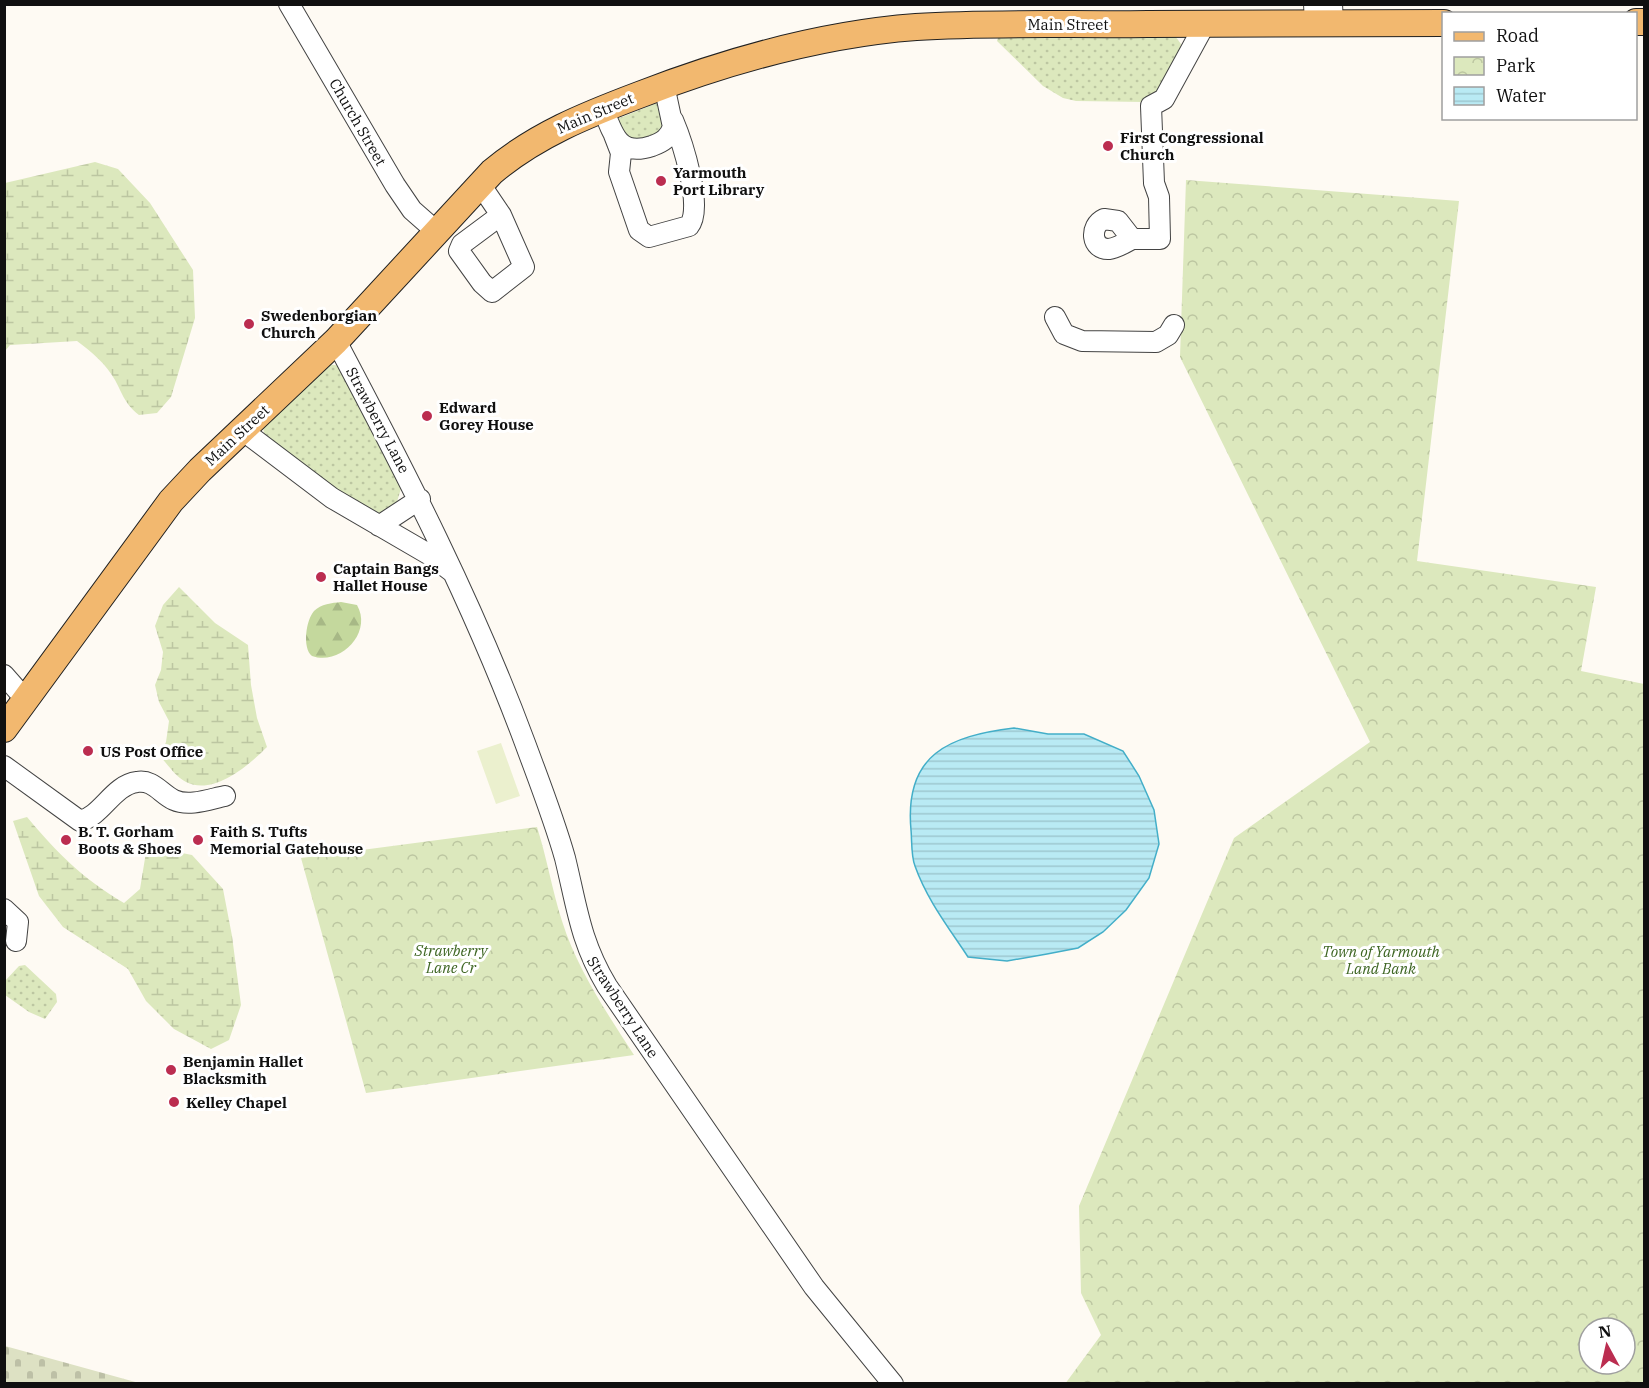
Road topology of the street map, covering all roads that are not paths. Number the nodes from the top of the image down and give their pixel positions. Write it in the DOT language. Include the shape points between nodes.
graph roads {
  1 [pos="289,4"];
  2 [pos="1323,14"];
  3 [pos="1442,22"];
  4 [pos="1205,24"];
  5 [pos="664,85"];
  6 [pos="603,108"];
  7 [pos="674,120"];
  8 [pos="614,135"];
  9 [pos="480,184"];
  10 [pos="501,215"];
  11 [pos="437,232"];
  12 [pos="1132,239"];
  13 [pos="1055,317"];
  14 [pos="1174,325"];
  15 [pos="336,341"];
  16 [pos="242,430"];
  17 [pos="420,499"];
  18 [pos="379,526"];
  19 [pos="457,578"];
  20 [pos="4,675"];
  21 [pos="26,700"];
  22 [pos="4,729"];
  23 [pos="4,766"];
  24 [pos="225,796"];
  25 [pos="4,909"];
  26 [pos="16,941"];
  27 [pos="893,1383"];
  1 -- 11 [label="street, Church Street" via="395,185 412,210"];
  2 -- 3 [label="main road, Main Street"];
  2 -- 4 [label="main road, Main Street"];
  4 -- 5 [label="main road, Main Street" via="978,25 886,31 774,52"];
  4 -- 12 [label="street" via="1164,99 1151,106 1160,239"];
  5 -- 6 [label="main road, Main Street"];
  5 -- 7 [label="street"];
  6 -- 8 [label="street"];
  6 -- 9 [label="main road, Main Street" via="532,142"];
  7 -- 8 [label="street" via="671,133 662,142 638,150 629,149"];
  7 -- 8 [label="street" via="692,178 693,220 689,226 649,237 639,230 619,172 621,153"];
  9 -- 10 [label="street"];
  9 -- 11 [label="main road, Main Street"];
  11 -- 15 [label="main road, Main Street"];
  13 -- 14 [label="street" via="1064,334 1082,341 1156,342 1168,335"];
  15 -- 16 [label="main road, Main Street"];
  15 -- 17 [label="street, Strawberry Lane"];
  16 -- 18 [label="street, Strawberry Lane" via="332,498"];
  16 -- 21 [label="main road, Main Street" via="171,501"];
  17 -- 18 [label="street"];
  17 -- 19 [label="street, Strawberry Lane"];
  18 -- 19 [label="street, Strawberry Lane" via="435,558"];
  19 -- 27 [label="street, Strawberry Lane" via="551,813 592,962 814,1287"];
  20 -- 21 [label="street"];
  21 -- 22 [label="main road, Main Street"];
  23 -- 24 [label="street" via="80,821 88,819 133,782 155,785 174,800 186,803"];
  25 -- 26 [label="street" via="18,922"];
}
